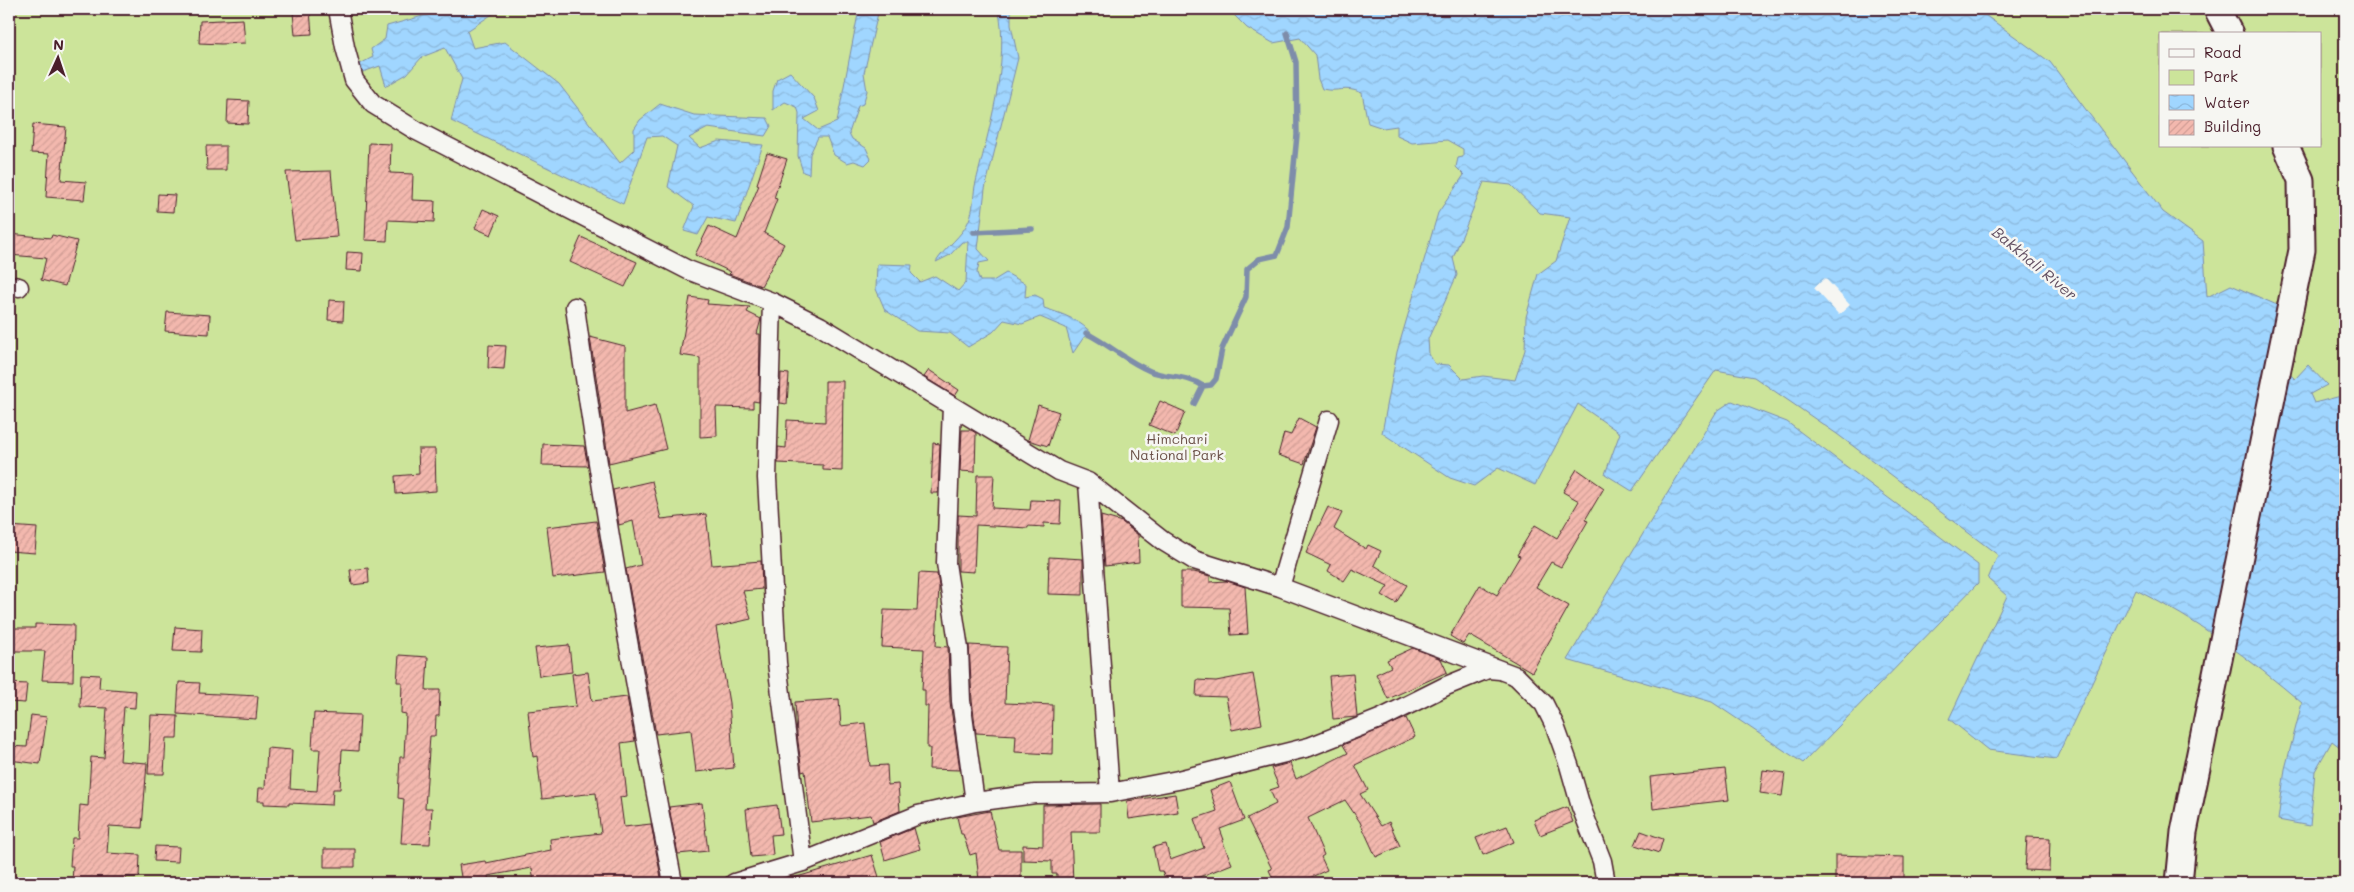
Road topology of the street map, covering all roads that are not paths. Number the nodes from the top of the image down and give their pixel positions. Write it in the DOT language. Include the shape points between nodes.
graph roads {
  1 [pos="338,9"];
  2 [pos="2217,9"];
  3 [pos="2229,32"];
  4 [pos="2287,148"];
  5 [pos="772,302"];
  6 [pos="574,307"];
  7 [pos="952,406"];
  8 [pos="1328,420"];
  9 [pos="1088,482"];
  10 [pos="1280,587"];
  11 [pos="1500,670"];
  12 [pos="1110,793"];
  13 [pos="975,802"];
  14 [pos="803,862"];
  15 [pos="673,883"];
  16 [pos="734,883"];
  17 [pos="1606,883"];
  18 [pos="2179,883"];
  1 -- 5 [label="street" via="354,80 373,104 417,132 637,245 688,270"];
  2 -- 3 [label="main road"];
  4 -- 18 [label="main road" via="2301,180 2302,250 2184,832"];
  5 -- 7 [label="street" via="820,326"];
  5 -- 14 [label="street" via="767,478 776,653"];
  6 -- 15 [label="street" via="595,455"];
  7 -- 9 [label="street" via="1059,471"];
  7 -- 13 [label="street" via="946,563 959,649 961,701"];
  8 -- 10 [label="street"];
  9 -- 10 [label="street" via="1163,541 1194,560"];
  9 -- 12 [label="street"];
  10 -- 11 [label="street"];
  11 -- 12 [label="street" via="1488,669 1472,674 1382,718 1309,747 1178,780"];
  11 -- 17 [label="street" via="1525,683 1544,704 1552,719 1602,861"];
  12 -- 13 [label="street" via="1035,794"];
  13 -- 14 [label="street" via="918,815"];
  14 -- 16 [label="street"];
}
